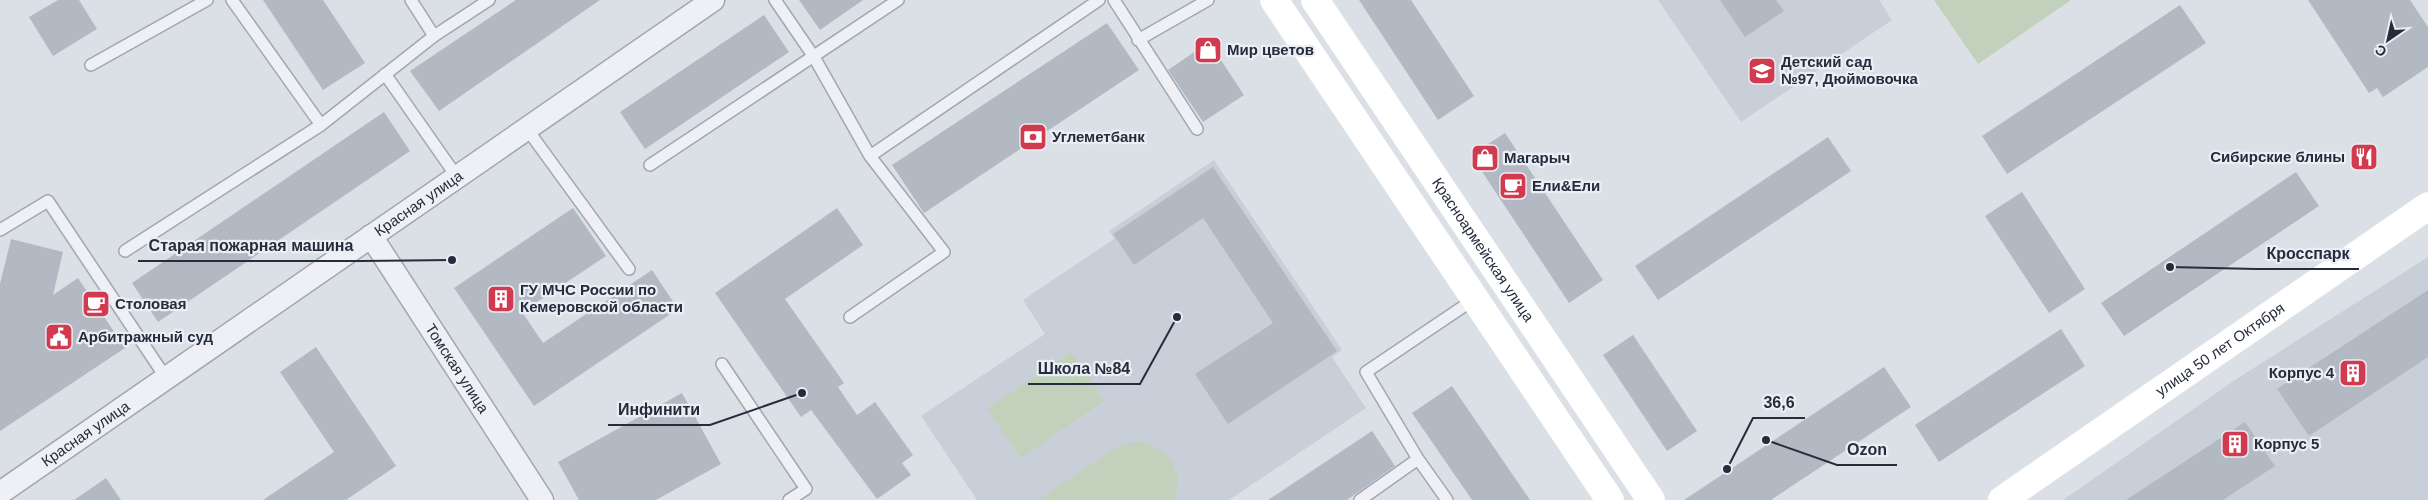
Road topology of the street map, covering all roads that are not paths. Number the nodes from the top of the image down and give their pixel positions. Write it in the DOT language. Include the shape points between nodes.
graph roads {
  1 [pos="207,0"];
  2 [pos="232,0"];
  3 [pos="411,0"];
  4 [pos="489,0"];
  5 [pos="713,0"];
  6 [pos="775,0"];
  7 [pos="898,0"];
  8 [pos="1099,0"];
  9 [pos="1114,0"];
  10 [pos="1208,0"];
  11 [pos="1274,0"];
  12 [pos="1314,0"];
  13 [pos="434,36"];
  14 [pos="1138,40"];
  15 [pos="814,57"];
  16 [pos="91,65"];
  17 [pos="384,74"];
  18 [pos="321,125"];
  19 [pos="527,129"];
  20 [pos="1197,129"];
  21 [pos="870,156"];
  22 [pos="650,165"];
  23 [pos="457,177"];
  24 [pos="2428,206"];
  25 [pos="0,230"];
  26 [pos="371,236"];
  27 [pos="125,252"];
  28 [pos="629,269"];
  29 [pos="1476,298"];
  30 [pos="850,317"];
  31 [pos="722,364"];
  32 [pos="166,378"];
  33 [pos="1418,459"];
  34 [pos="0,493"];
  35 [pos="2000,497"];
  36 [pos="542,500"];
  37 [pos="789,500"];
  38 [pos="1360,500"];
  39 [pos="1447,500"];
  40 [pos="1610,500"];
  41 [pos="1651,500"];
  1 -- 16 [label="lane"];
  2 -- 18 [label="lane"];
  3 -- 13 [label="lane"];
  4 -- 13 [label="lane"];
  5 -- 19 [label="street, Красная улица"];
  6 -- 15 [label="lane"];
  7 -- 15 [label="lane"];
  8 -- 21 [label="lane"];
  9 -- 14 [label="lane"];
  10 -- 14 [label="lane"];
  11 -- 29 [label="main road"];
  12 -- 41 [label="main road, Красноармейская улица"];
  13 -- 17 [label="lane"];
  14 -- 20 [label="lane"];
  15 -- 21 [label="lane"];
  15 -- 22 [label="lane"];
  17 -- 18 [label="lane"];
  17 -- 23 [label="lane"];
  18 -- 27 [label="lane"];
  19 -- 23 [label="street, Красная улица"];
  19 -- 28 [label="lane"];
  21 -- 30 [label="lane" via="944,252"];
  23 -- 26 [label="street, Красная улица"];
  24 -- 35 [label="main road, улица 50 лет Октября"];
  25 -- 32 [label="lane" via="48,202"];
  26 -- 32 [label="street, Красная улица"];
  26 -- 36 [label="street, Томская улица"];
  29 -- 33 [label="lane" via="1366,372"];
  29 -- 40 [label="main road"];
  31 -- 37 [label="lane" via="806,489"];
  32 -- 34 [label="street, Красная улица"];
  33 -- 38 [label="lane"];
  33 -- 39 [label="lane"];
}
